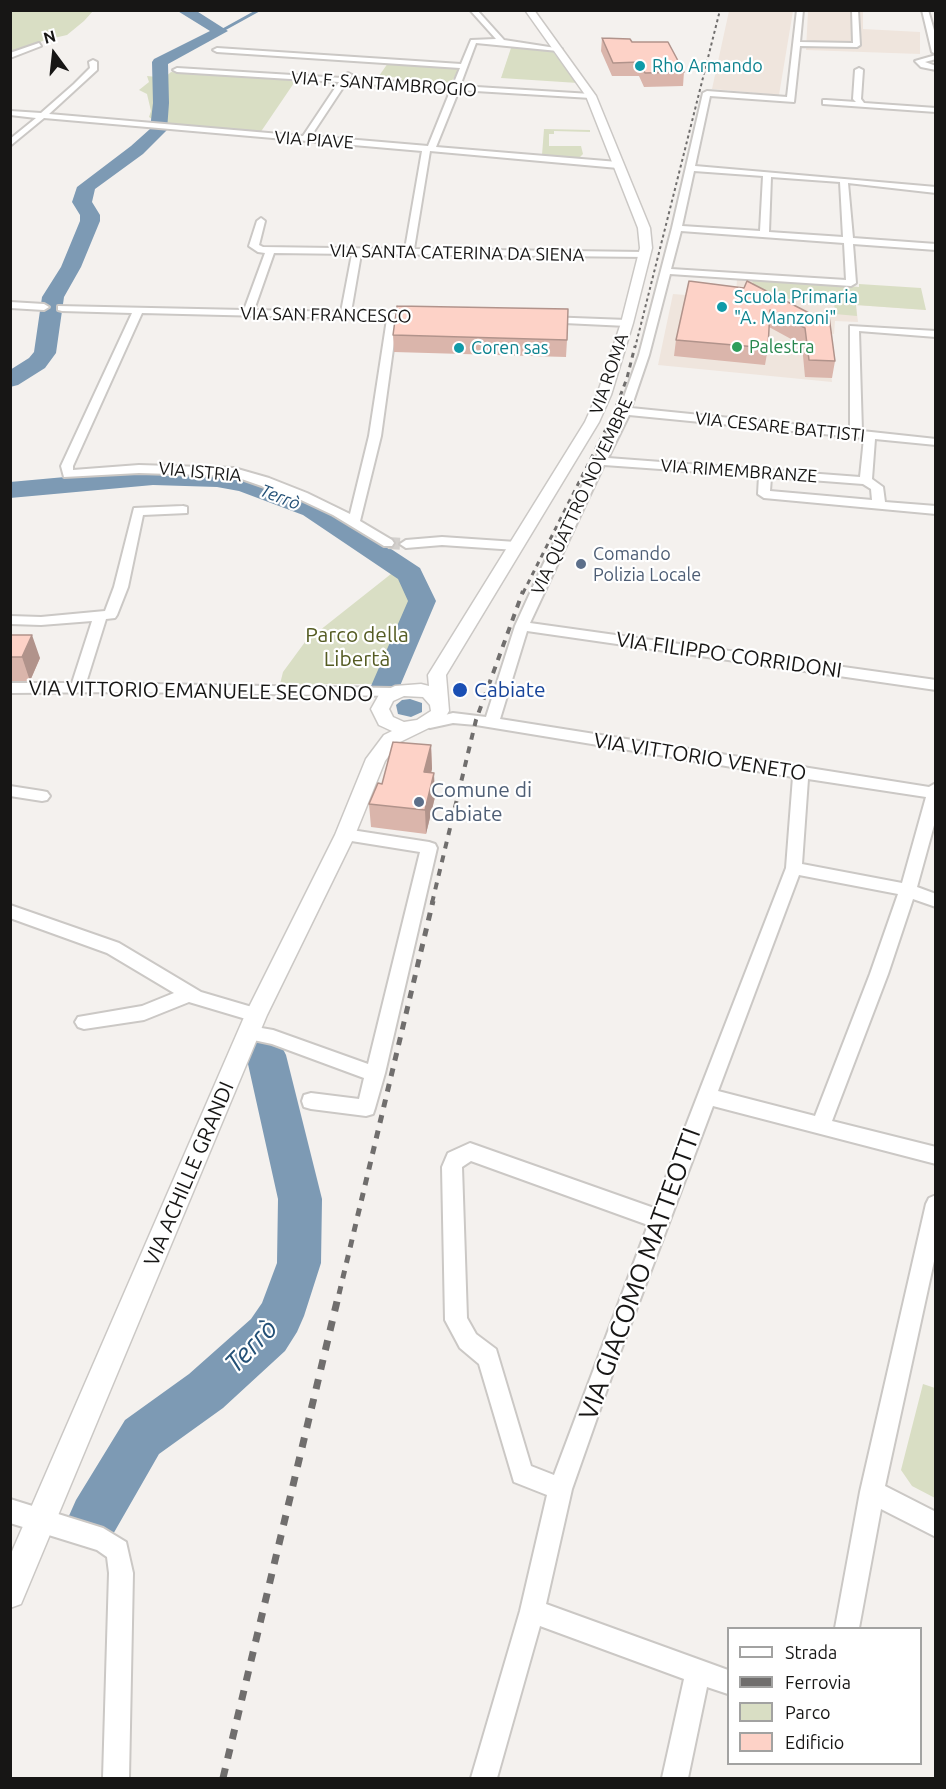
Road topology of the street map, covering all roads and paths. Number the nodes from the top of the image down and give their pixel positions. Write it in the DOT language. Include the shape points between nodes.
graph roads {
  1 [pos="473,10"];
  2 [pos="529,10"];
  3 [pos="800,10"];
  4 [pos="855,10"];
  5 [pos="926,10"];
  6 [pos="502,42"];
  7 [pos="798,44"];
  8 [pos="39,45"];
  9 [pos="558,49"];
  10 [pos="217,50"];
  11 [pos="935,53"];
  12 [pos="10,56"];
  13 [pos="358,60"];
  14 [pos="93,62"];
  15 [pos="464,66"];
  16 [pos="933,69"];
  17 [pos="177,70"];
  18 [pos="859,70"];
  19 [pos="343,81"];
  20 [pos="455,89"];
  21 [pos="591,96"];
  22 [pos="826,102"];
  23 [pos="862,105"];
  24 [pos="936,110"];
  25 [pos="10,114"];
  26 [pos="41,116"];
  27 [pos="305,139"];
  28 [pos="10,144"];
  29 [pos="428,149"];
  30 [pos="618,165"];
  31 [pos="689,168"];
  32 [pos="767,174"];
  33 [pos="844,180"];
  34 [pos="936,190"];
  35 [pos="261,220"];
  36 [pos="676,228"];
  37 [pos="764,235"];
  38 [pos="847,241"];
  39 [pos="936,247"];
  40 [pos="270,250"];
  41 [pos="357,252"];
  42 [pos="409,253"];
  43 [pos="645,255"];
  44 [pos="664,271"];
  45 [pos="10,305"];
  46 [pos="44,307"];
  47 [pos="62,308"];
  48 [pos="139,309"];
  49 [pos="248,313"];
  50 [pos="345,315"];
  51 [pos="392,316"];
  52 [pos="425,317"];
  53 [pos="536,320"];
  54 [pos="627,322"];
  55 [pos="936,334"];
  56 [pos="625,411"];
  57 [pos="856,434"];
  58 [pos="870,435"];
  59 [pos="936,442"];
  60 [pos="600,461"];
  61 [pos="765,472"];
  62 [pos="872,484"];
  63 [pos="879,505"];
  64 [pos="183,510"];
  65 [pos="936,510"];
  66 [pos="354,522"];
  67 [pos="388,543"];
  68 [pos="406,544"];
  69 [pos="516,546"];
  70 [pos="100,616"];
  71 [pos="10,620"];
  72 [pos="522,626"];
  73 [pos="437,675"];
  74 [pos="936,685"];
  75 [pos="78,687"];
  76 [pos="10,688"];
  77 [pos="411,689"];
  78 [pos="392,693"];
  79 [pos="438,702"];
  80 [pos="384,718"];
  81 [pos="466,719"];
  82 [pos="492,722"];
  83 [pos="421,725"];
  84 [pos="376,759"];
  85 [pos="801,773"];
  86 [pos="935,790"];
  87 [pos="10,791"];
  88 [pos="42,796"];
  89 [pos="345,835"];
  90 [pos="794,868"];
  91 [pos="908,890"];
  92 [pos="936,901"];
  93 [pos="10,911"];
  94 [pos="191,994"];
  95 [pos="84,1022"];
  96 [pos="253,1024"];
  97 [pos="376,1072"];
  98 [pos="706,1096"];
  99 [pos="311,1101"];
  100 [pos="822,1125"];
  101 [pos="936,1156"];
  102 [pos="936,1204"];
  103 [pos="661,1220"];
  104 [pos="560,1489"];
  105 [pos="872,1492"];
  106 [pos="10,1511"];
  107 [pos="41,1521"];
  108 [pos="936,1525"];
  109 [pos="10,1593"];
  110 [pos="532,1611"];
  111 [pos="847,1627"];
  112 [pos="698,1671"];
  113 [pos="727,1681"];
  114 [pos="116,1779"];
  115 [pos="484,1779"];
  116 [pos="675,1779"];
  1 -- 6 [label="street"];
  2 -- 9 [label="street, VIA ROMA"];
  3 -- 7 [label="street"];
  4 -- 7 [label="street" via="857,45"];
  5 -- 11 [label="street"];
  6 -- 9 [label="street"];
  6 -- 15 [label="street" via="473,41"];
  7 -- 31 [label="street, VIA QUATTRO NOVEMBRE" via="791,100 707,93"];
  8 -- 12 [label="street"];
  9 -- 21 [label="street, VIA ROMA"];
  10 -- 13 [label="street"];
  11 -- 16 [label="street" via="919,61"];
  13 -- 15 [label="street"];
  13 -- 19 [label="street"];
  14 -- 26 [label="street" via="95,67 89,74"];
  15 -- 20 [label="street"];
  17 -- 19 [label="street, VIA F. SANTAMBROGIO"];
  18 -- 23 [label="street" via="857,99"];
  19 -- 20 [label="street, VIA F. SANTAMBROGIO"];
  19 -- 27 [label="street"];
  20 -- 21 [label="street, VIA F. SANTAMBROGIO"];
  20 -- 29 [label="street"];
  21 -- 30 [label="street, VIA ROMA"];
  22 -- 23 [label="street"];
  23 -- 24 [label="street"];
  25 -- 26 [label="street, VIA PIAVE"];
  26 -- 27 [label="street, VIA PIAVE"];
  26 -- 28 [label="street"];
  27 -- 29 [label="street, VIA PIAVE"];
  29 -- 30 [label="street, VIA PIAVE"];
  29 -- 42 [label="street"];
  30 -- 43 [label="street, VIA ROMA" via="644,228"];
  31 -- 32 [label="street"];
  31 -- 36 [label="street, VIA QUATTRO NOVEMBRE"];
  32 -- 33 [label="street"];
  32 -- 37 [label="street"];
  33 -- 34 [label="street"];
  33 -- 38 [label="street"];
  35 -- 40 [label="street" via="255,248"];
  36 -- 37 [label="street"];
  36 -- 44 [label="street, VIA QUATTRO NOVEMBRE"];
  37 -- 38 [label="street"];
  38 -- 39 [label="street"];
  38 -- 44 [label="street" via="851,283"];
  40 -- 41 [label="street, VIA SANTA CATERINA DA SIENA"];
  40 -- 49 [label="street"];
  41 -- 42 [label="street, VIA SANTA CATERINA DA SIENA"];
  41 -- 50 [label="street"];
  42 -- 43 [label="street, VIA SANTA CATERINA DA SIENA"];
  43 -- 54 [label="street, VIA ROMA"];
  44 -- 56 [label="street, VIA QUATTRO NOVEMBRE" via="644,356"];
  45 -- 46 [label="street"];
  47 -- 48 [label="street, VIA SAN FRANCESCO"];
  48 -- 49 [label="street, VIA SAN FRANCESCO"];
  48 -- 66 [label="street, VIA ISTRIA" via="67,466 68,474 159,468 234,472 303,496"];
  49 -- 50 [label="street, VIA SAN FRANCESCO"];
  50 -- 51 [label="street, VIA SAN FRANCESCO"];
  51 -- 52 [label="street, VIA SAN FRANCESCO"];
  51 -- 66 [label="street" via="375,436"];
  53 -- 54 [label="street"];
  54 -- 69 [label="street, VIA ROMA" via="592,422"];
  55 -- 57 [label="street" via="854,328"];
  56 -- 57 [label="street, VIA CESARE BATTISTI"];
  56 -- 60 [label="street, VIA QUATTRO NOVEMBRE"];
  57 -- 58 [label="street, VIA CESARE BATTISTI"];
  58 -- 59 [label="street, VIA CESARE BATTISTI"];
  58 -- 62 [label="street"];
  60 -- 61 [label="street, VIA RIMEMBRANZE"];
  60 -- 72 [label="street, VIA QUATTRO NOVEMBRE"];
  61 -- 62 [label="street, VIA RIMEMBRANZE"];
  61 -- 63 [label="street" via="764,494"];
  62 -- 63 [label="street"];
  63 -- 65 [label="street"];
  64 -- 70 [label="street" via="138,511 121,587 110,615"];
  66 -- 67 [label="street, VIA ISTRIA"];
  68 -- 69 [label="street" via="442,541"];
  69 -- 73 [label="street, VIA ROMA"];
  70 -- 71 [label="street"];
  70 -- 75 [label="street"];
  72 -- 74 [label="street, VIA FILIPPO CORRIDONI"];
  72 -- 82 [label="street, VIA QUATTRO NOVEMBRE"];
  73 -- 77 [label="street"];
  73 -- 79 [label="street"];
  75 -- 76 [label="street, VIA VITTORIO EMANUELE SECONDO"];
  75 -- 78 [label="street, VIA VITTORIO EMANUELE SECONDO"];
  77 -- 78 [label="street"];
  77 -- 79 [label="street" via="429,693"];
  78 -- 80 [label="street" via="381,703"];
  79 -- 81 [label="street, VIA VITTORIO VENETO"];
  79 -- 83 [label="street" via="436,717"];
  80 -- 83 [label="street" via="393,725"];
  80 -- 84 [label="street, VIA ACHILLE GRANDI"];
  81 -- 82 [label="street, VIA VITTORIO VENETO"];
  81 -- 83 [label="street, VIA VITTORIO VENETO"];
  82 -- 85 [label="street, VIA VITTORIO VENETO"];
  83 -- 84 [label="street, VIA ACHILLE GRANDI" via="391,739"];
  84 -- 89 [label="street, VIA ACHILLE GRANDI"];
  85 -- 86 [label="street, VIA VITTORIO VENETO"];
  85 -- 90 [label="street, VIA GIACOMO MATTEOTTI"];
  86 -- 91 [label="street"];
  87 -- 88 [label="street"];
  89 -- 96 [label="street, VIA ACHILLE GRANDI"];
  89 -- 97 [label="street" via="429,849"];
  90 -- 91 [label="street"];
  90 -- 98 [label="street, VIA GIACOMO MATTEOTTI"];
  91 -- 92 [label="street"];
  91 -- 100 [label="street"];
  93 -- 94 [label="street" via="113,948"];
  94 -- 95 [label="street" via="144,1014"];
  94 -- 96 [label="street"];
  96 -- 97 [label="street" via="273,1037"];
  96 -- 107 [label="street, VIA ACHILLE GRANDI"];
  97 -- 99 [label="street" via="366,1108"];
  98 -- 100 [label="street"];
  98 -- 103 [label="street, VIA GIACOMO MATTEOTTI"];
  100 -- 101 [label="street"];
  102 -- 105 [label="street"];
  103 -- 104 [label="street, VIA GIACOMO MATTEOTTI"];
  103 -- 104 [label="street" via="470,1152 455,1159 452,1167 456,1320 468,1341 488,1357 522,1474"];
  104 -- 110 [label="street, VIA GIACOMO MATTEOTTI"];
  105 -- 108 [label="street"];
  105 -- 111 [label="street"];
  106 -- 107 [label="street"];
  107 -- 109 [label="street, VIA ACHILLE GRANDI"];
  107 -- 114 [label="street" via="104,1540 118,1551 121,1573"];
  110 -- 112 [label="street"];
  110 -- 115 [label="street, VIA GIACOMO MATTEOTTI"];
  112 -- 113 [label="street"];
  112 -- 116 [label="street"];
}
